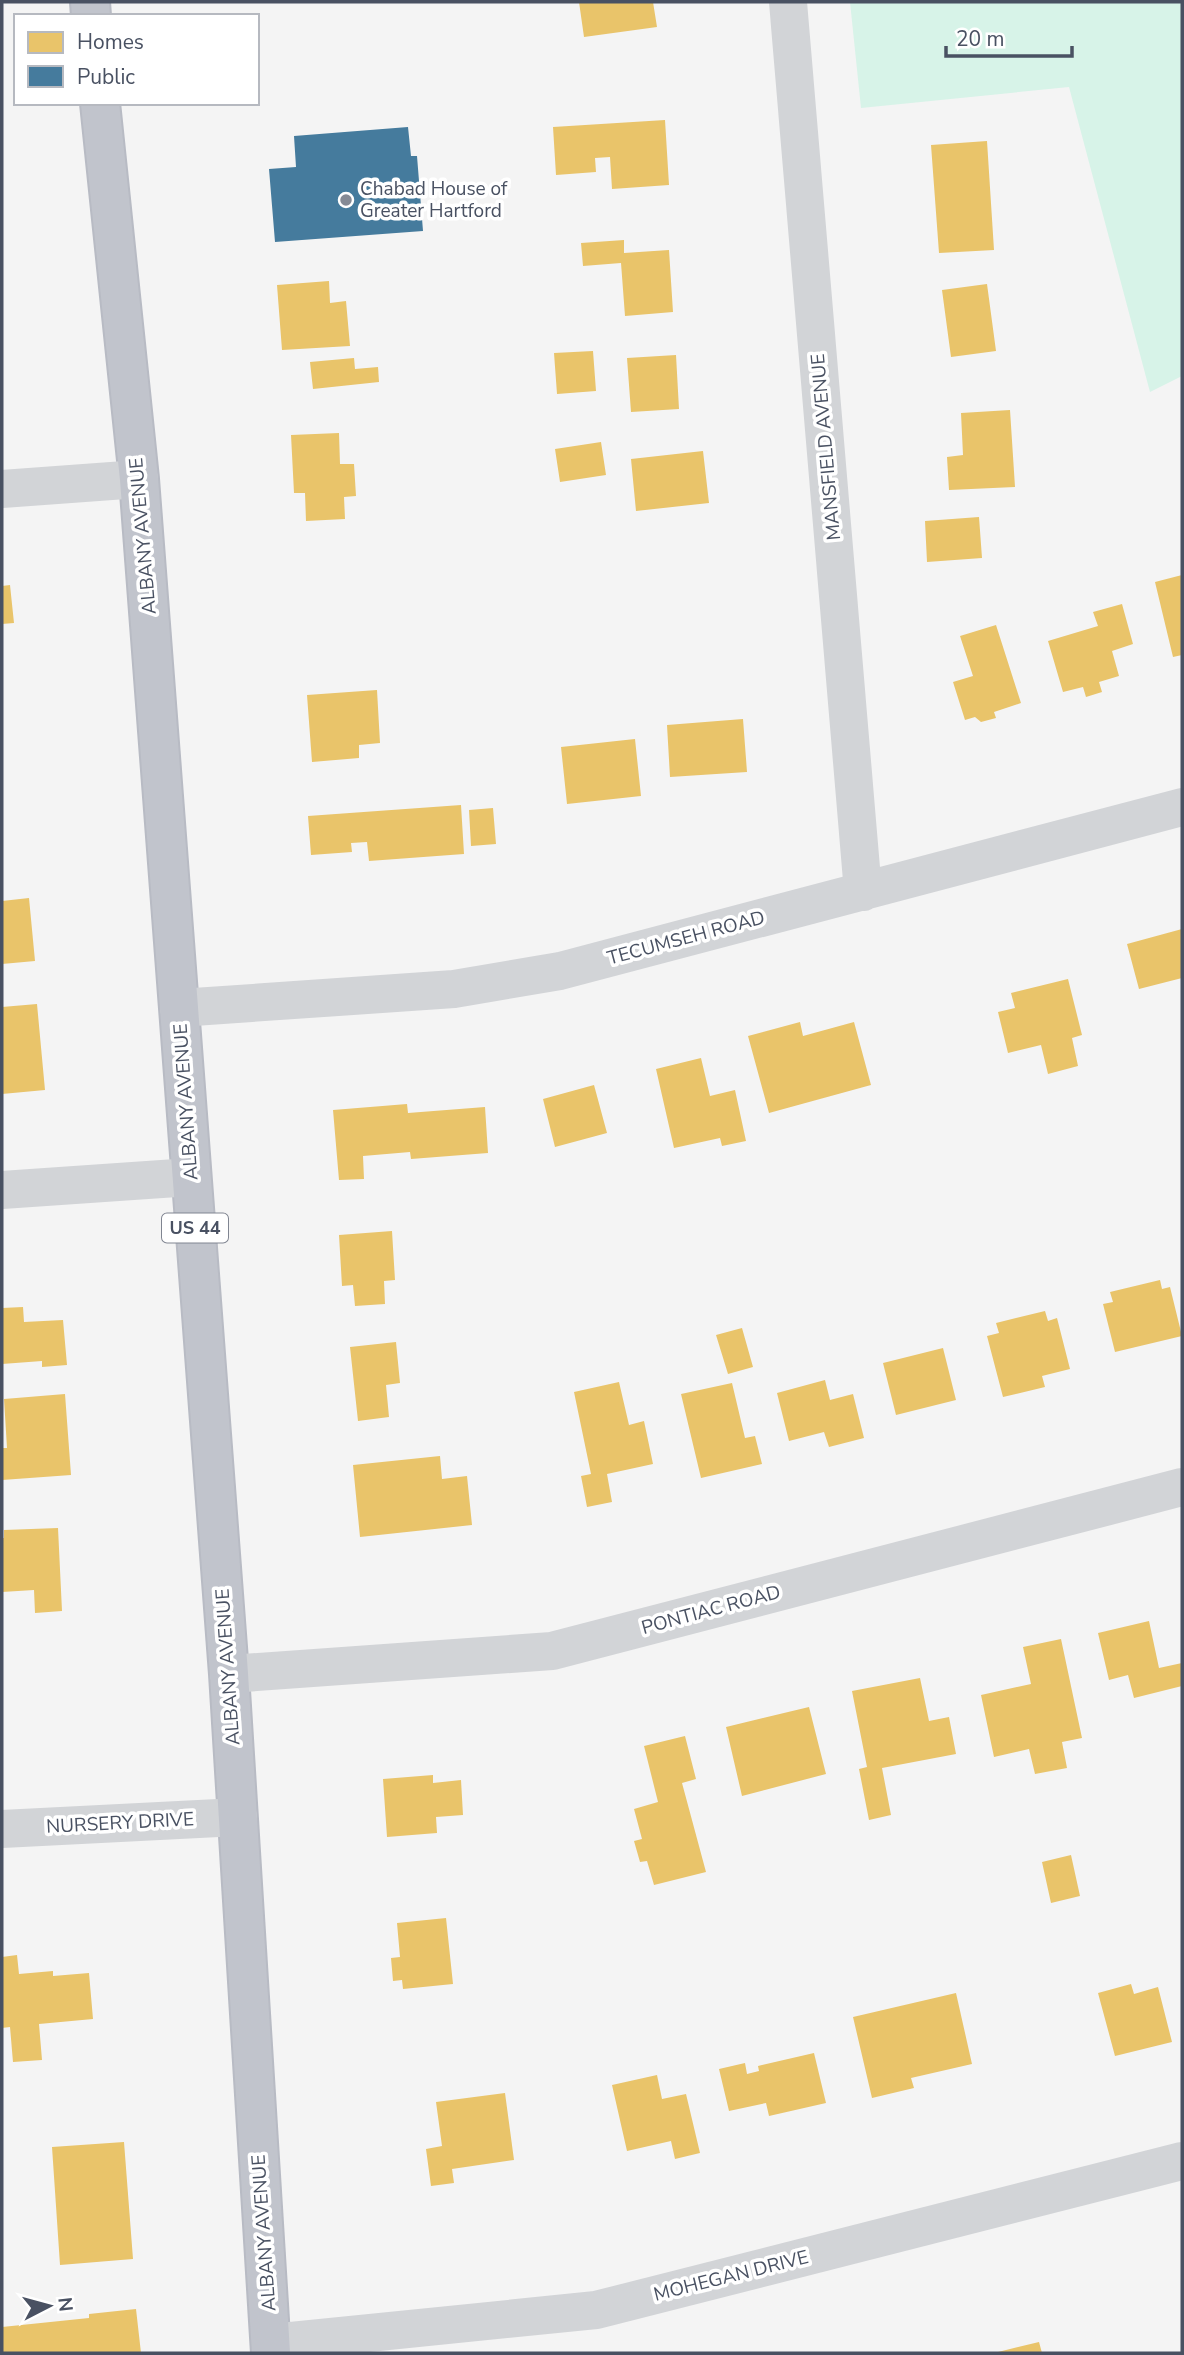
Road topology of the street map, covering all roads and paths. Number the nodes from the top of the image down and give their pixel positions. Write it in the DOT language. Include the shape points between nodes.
graph roads {
  1 [pos="788,2"];
  2 [pos="100,105"];
  3 [pos="139,479"];
  4 [pos="2,489"];
  5 [pos="1182,807"];
  6 [pos="863,892"];
  7 [pos="179,1008"];
  8 [pos="191,1177"];
  9 [pos="2,1189"];
  10 [pos="1182,1487"];
  11 [pos="229,1674"];
  12 [pos="238,1817"];
  13 [pos="2,1829"];
  14 [pos="1182,2161"];
  15 [pos="271,2348"];
  1 -- 6 [label="street, MANSFIELD AVENUE"];
  2 -- 3 [label="highway, ALBANY AVENUE / US 44"];
  3 -- 4 [label="street"];
  3 -- 7 [label="highway, ALBANY AVENUE / US 44"];
  5 -- 6 [label="street, TECUMSEH ROAD"];
  6 -- 7 [label="street, TECUMSEH ROAD" via="560,971 494,983"];
  7 -- 8 [label="highway, ALBANY AVENUE / US 44"];
  8 -- 9 [label="street"];
  8 -- 11 [label="highway, ALBANY AVENUE / US 44"];
  10 -- 11 [label="street, PONTIAC ROAD" via="552,1651"];
  11 -- 12 [label="highway, ALBANY AVENUE / US 44"];
  12 -- 13 [label="street, NURSERY DRIVE"];
  12 -- 15 [label="highway, ALBANY AVENUE / US 44"];
  14 -- 15 [label="street, MOHEGAN DRIVE" via="596,2310"];
}
